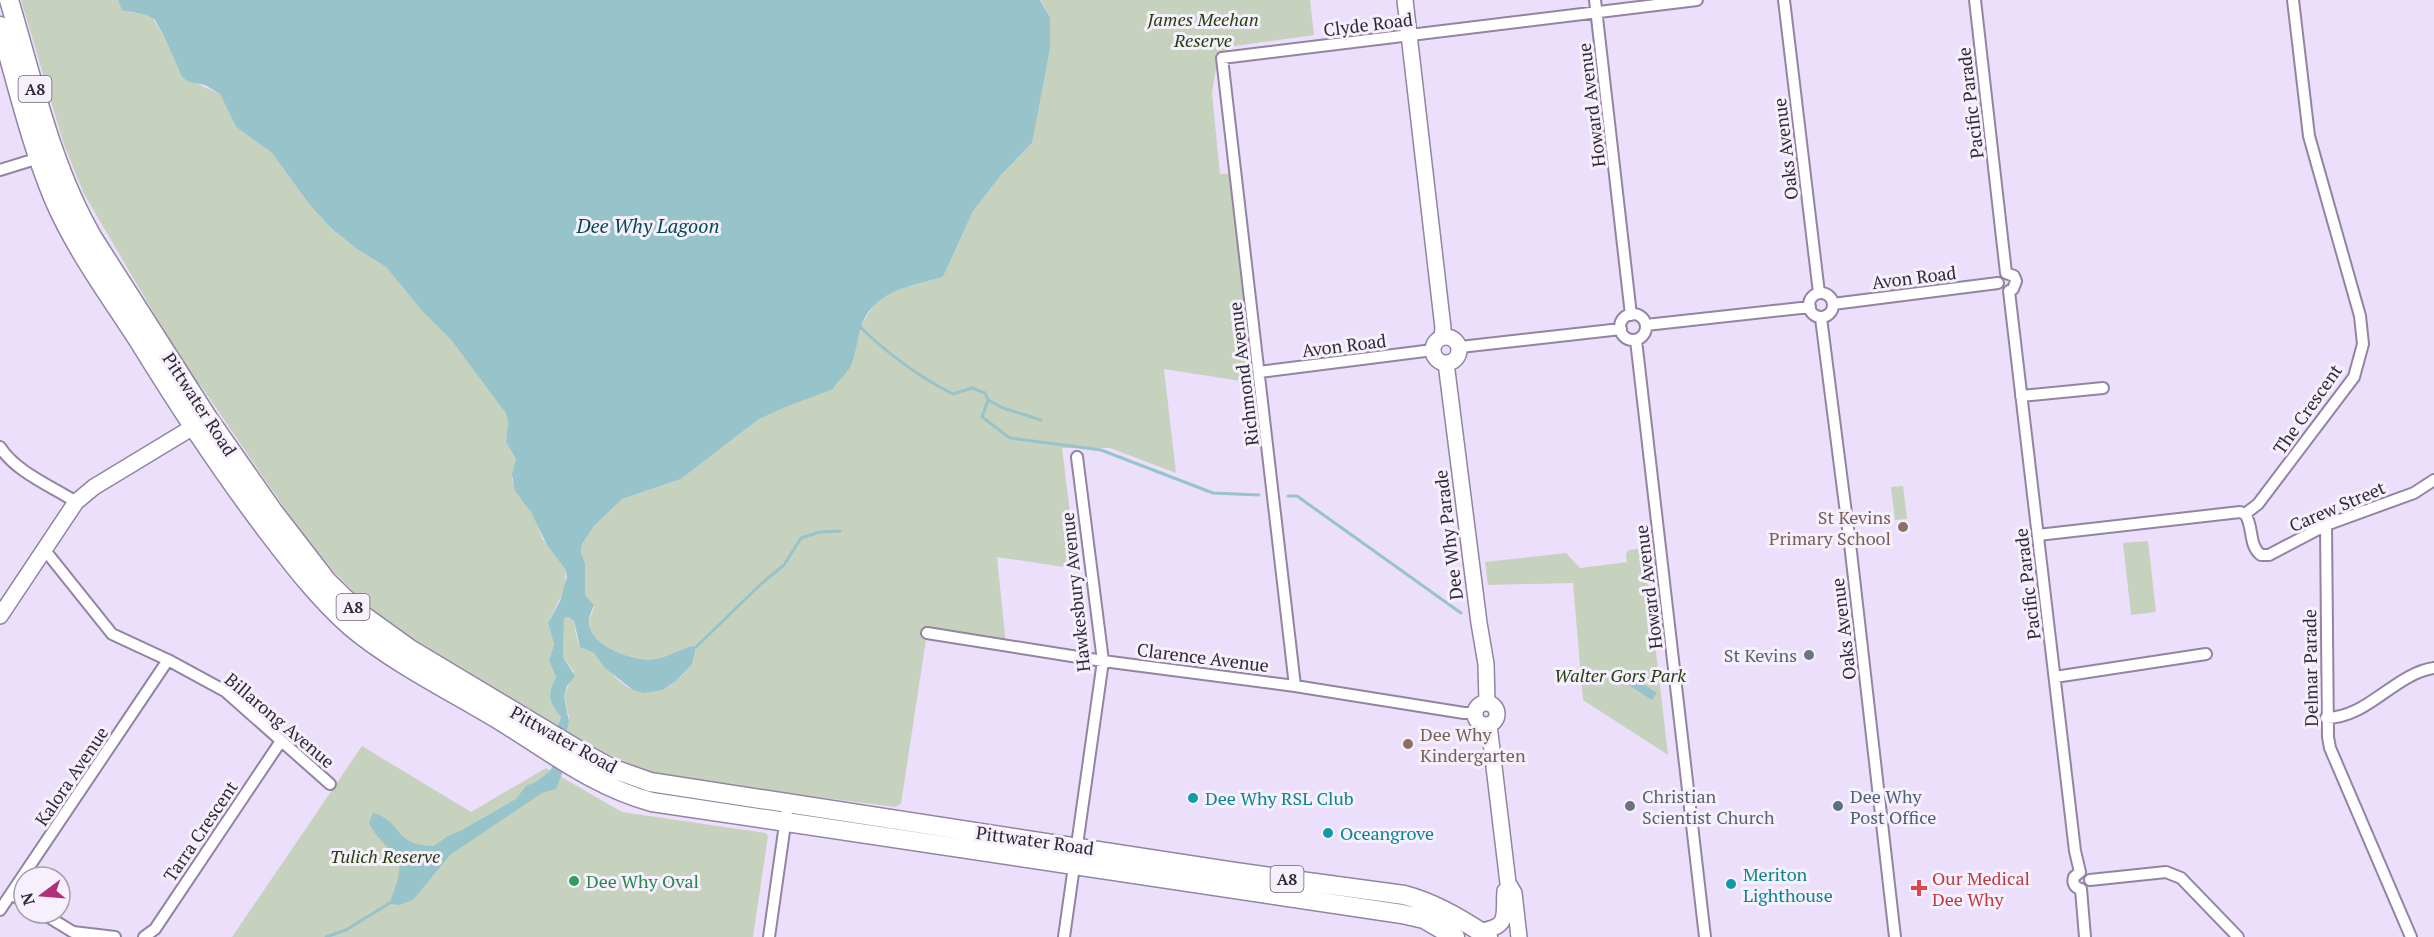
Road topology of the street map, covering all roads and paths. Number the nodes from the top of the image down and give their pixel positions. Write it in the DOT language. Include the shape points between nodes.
graph roads {
  1 [pos="9,0"];
  2 [pos="1405,0"];
  3 [pos="1595,0"];
  4 [pos="1696,0"];
  5 [pos="1784,0"];
  6 [pos="1975,0"];
  7 [pos="2293,0"];
  8 [pos="1597,13"];
  9 [pos="0,26"];
  10 [pos="1409,35"];
  11 [pos="1222,58"];
  12 [pos="39,158"];
  13 [pos="0,170"];
  14 [pos="2007,273"];
  15 [pos="1998,283"];
  16 [pos="2009,291"];
  17 [pos="1819,293"];
  18 [pos="1833,304"];
  19 [pos="1810,307"];
  20 [pos="1631,315"];
  21 [pos="1821,318"];
  22 [pos="1646,325"];
  23 [pos="1621,329"];
  24 [pos="1442,337"];
  25 [pos="1636,340"];
  26 [pos="1460,346"];
  27 [pos="1433,350"];
  28 [pos="1446,363"];
  29 [pos="1259,372"];
  30 [pos="2103,388"];
  31 [pos="2021,396"];
  32 [pos="200,423"];
  33 [pos="0,447"];
  34 [pos="1077,457"];
  35 [pos="2434,480"];
  36 [pos="76,502"];
  37 [pos="2246,514"];
  38 [pos="2326,525"];
  39 [pos="2038,535"];
  40 [pos="44,549"];
  41 [pos="0,616"];
  42 [pos="927,633"];
  43 [pos="2206,654"];
  44 [pos="168,660"];
  45 [pos="1103,661"];
  46 [pos="2434,668"];
  47 [pos="2055,676"];
  48 [pos="1296,686"];
  49 [pos="1487,703"];
  50 [pos="1474,713"];
  51 [pos="2326,718"];
  52 [pos="1489,724"];
  53 [pos="281,741"];
  54 [pos="584,763"];
  55 [pos="330,784"];
  56 [pos="788,803"];
  57 [pos="785,822"];
  58 [pos="1076,855"];
  59 [pos="2080,872"];
  60 [pos="2090,880"];
  61 [pos="1508,883"];
  62 [pos="2081,889"];
  63 [pos="11,894"];
  64 [pos="0,910"];
  65 [pos="62,925"];
  66 [pos="1484,934"];
  67 [pos="115,937"];
  68 [pos="144,937"];
  69 [pos="768,937"];
  70 [pos="1064,937"];
  71 [pos="1455,937"];
  72 [pos="1519,937"];
  73 [pos="1705,937"];
  74 [pos="1895,937"];
  75 [pos="2085,937"];
  76 [pos="2238,937"];
  77 [pos="2411,937"];
  1 -- 32 [label="highway, Pittwater Road / A8" via="62,178 76,209"];
  2 -- 10 [label="main road"];
  3 -- 8 [label="street, Howard Avenue"];
  4 -- 8 [label="street, Clyde Road"];
  5 -- 17 [label="street, Oaks Avenue"];
  6 -- 14 [label="street, Pacific Parade"];
  7 -- 37 [label="street, The Crescent" via="2309,136 2360,316 2363,344 2354,377 2258,504"];
  8 -- 10 [label="street, Clyde Road"];
  8 -- 20 [label="street, Howard Avenue"];
  9 -- 12 [label="highway, Pittwater Road / A8"];
  10 -- 11 [label="street, Clyde Road"];
  10 -- 24 [label="main road"];
  11 -- 29 [label="street, Richmond Avenue"];
  12 -- 13 [label="street"];
  12 -- 32 [label="highway, Pittwater Road / A8" via="67,225"];
  14 -- 15 [label="street"];
  14 -- 16 [label="street" via="2016,281"];
  15 -- 16 [label="street"];
  15 -- 18 [label="street, Avon Road"];
  16 -- 31 [label="street, Pacific Parade"];
  17 -- 18 [label="street" via="1830,296"];
  17 -- 19 [label="street" via="1811,299"];
  18 -- 21 [label="street" via="1832,312"];
  19 -- 21 [label="street" via="1813,315"];
  19 -- 22 [label="street"];
  20 -- 22 [label="street" via="1642,318"];
  20 -- 23 [label="street" via="1623,319"];
  21 -- 74 [label="street, Oaks Avenue"];
  22 -- 25 [label="street" via="1644,334"];
  23 -- 25 [label="street" via="1625,337"];
  23 -- 26 [label="street"];
  24 -- 26 [label="main road" via="1455,339"];
  24 -- 27 [label="main road"];
  25 -- 73 [label="street, Howard Avenue"];
  26 -- 28 [label="main road" via="1456,359"];
  27 -- 28 [label="main road" via="1436,358"];
  27 -- 29 [label="street, Avon Road"];
  28 -- 49 [label="main road, Dee Why Parade" via="1486,664"];
  29 -- 48 [label="street, Richmond Avenue"];
  30 -- 31 [label="street"];
  31 -- 39 [label="street, Pacific Parade"];
  32 -- 36 [label="main road"];
  32 -- 54 [label="highway, Pittwater Road / A8" via="327,581 360,614"];
  33 -- 36 [label="street" via="21,468"];
  34 -- 45 [label="street, Hawkesbury Avenue"];
  35 -- 38 [label="street, Carew Street" via="2414,493"];
  36 -- 40 [label="main road"];
  37 -- 38 [label="street, Carew Street" via="2254,548 2265,556"];
  37 -- 39 [label="street"];
  38 -- 51 [label="street, Delmar Parade"];
  39 -- 47 [label="street, Pacific Parade"];
  40 -- 41 [label="main road"];
  40 -- 44 [label="street, Billarong Avenue" via="112,634"];
  42 -- 45 [label="street, Clarence Avenue"];
  43 -- 47 [label="street"];
  44 -- 53 [label="street, Billarong Avenue" via="225,691"];
  44 -- 63 [label="street, Kalora Avenue"];
  45 -- 48 [label="street, Clarence Avenue"];
  45 -- 58 [label="street, Hawkesbury Avenue"];
  46 -- 51 [label="street" via="2415,674 2347,716"];
  47 -- 59 [label="street, Pacific Parade"];
  48 -- 50 [label="street, Clarence Avenue"];
  49 -- 50 [label="main road" via="1480,704"];
  49 -- 52 [label="main road" via="1497,713"];
  50 -- 52 [label="main road" via="1479,723"];
  51 -- 77 [label="street, Delmar Parade" via="2330,748"];
  52 -- 61 [label="main road"];
  53 -- 55 [label="street, Billarong Avenue"];
  53 -- 68 [label="street, Tarra Crescent" via="155,929"];
  54 -- 56 [label="highway, Pittwater Road / A8" via="650,782"];
  54 -- 57 [label="highway, Pittwater Road / A8" via="611,788 652,802"];
  56 -- 57 [label="street"];
  56 -- 58 [label="highway, Pittwater Road / A8"];
  57 -- 58 [label="highway, Pittwater Road / A8"];
  57 -- 69 [label="street"];
  58 -- 66 [label="highway, Pittwater Road / A8" via="1404,895 1427,901"];
  58 -- 70 [label="street, Hawkesbury Avenue"];
  58 -- 71 [label="highway, Pittwater Road / A8" via="1402,914 1424,920"];
  59 -- 60 [label="street"];
  59 -- 62 [label="street" via="2073,882"];
  60 -- 62 [label="street"];
  60 -- 76 [label="street" via="2166,872 2181,878"];
  61 -- 66 [label="main road" via="1504,919"];
  61 -- 72 [label="main road" via="1514,893"];
  62 -- 75 [label="street"];
  63 -- 64 [label="street, Kalora Avenue"];
  65 -- 67 [label="street" via="73,932"];
}
